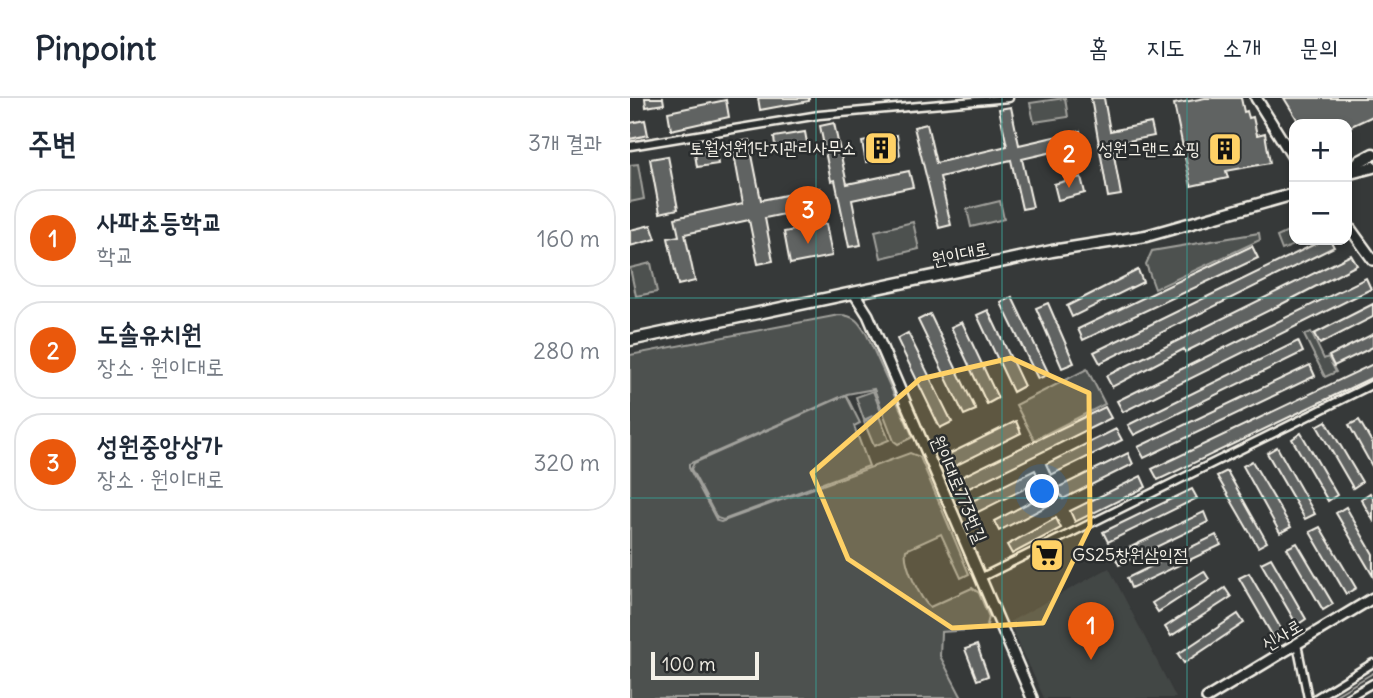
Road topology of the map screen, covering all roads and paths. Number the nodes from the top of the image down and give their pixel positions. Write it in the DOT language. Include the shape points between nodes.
graph roads {
  1 [pos="1009,98"];
  2 [pos="1256,98"];
  3 [pos="630,146"];
  4 [pos="1289,151"];
  5 [pos="1373,154"];
  6 [pos="1373,167"];
  7 [pos="1352,170"];
  8 [pos="1352,172"];
  9 [pos="1289,195"];
  10 [pos="1352,230"];
  11 [pos="1373,260"];
  12 [pos="854,293"];
  13 [pos="630,340"];
  14 [pos="1373,384"];
  15 [pos="981,578"];
  16 [pos="1373,598"];
  17 [pos="1297,644"];
  18 [pos="1373,663"];
  19 [pos="1373,683"];
  20 [pos="1363,689"];
  21 [pos="1032,698"];
  22 [pos="1207,698"];
  23 [pos="1308,698"];
  24 [pos="1316,698"];
  25 [pos="1347,698"];
  26 [pos="1365,698"];
  1 -- 3 [label="street" via="819,115"];
  2 -- 4 [label="street"];
  5 -- 7 [label="main road"];
  6 -- 8 [label="main road"];
  9 -- 12 [label="main road, 원이대로" via="1146,236"];
  10 -- 11 [label="street"];
  12 -- 13 [label="main road, 원이대로"];
  12 -- 15 [label="street, 원이대로773번길" via="868,315"];
  14 -- 15 [label="street"];
  15 -- 21 [label="street, 원이대로773번길"];
  16 -- 17 [label="street, 신사로"];
  17 -- 22 [label="street, 신사로"];
  17 -- 23 [label="street"];
  18 -- 24 [label="street"];
  19 -- 20 [label="street"];
  20 -- 25 [label="street"];
  20 -- 26 [label="street"];
}
